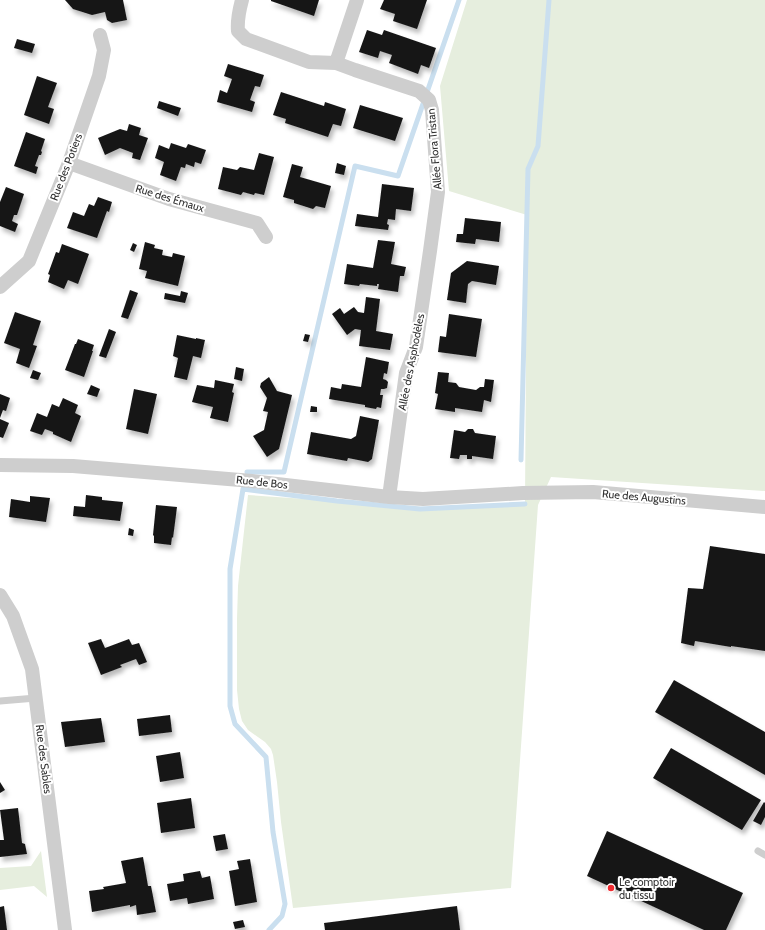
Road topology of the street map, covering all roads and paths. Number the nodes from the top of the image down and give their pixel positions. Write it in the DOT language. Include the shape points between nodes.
graph roads {
  1 [pos="242,0"];
  2 [pos="357,0"];
  3 [pos="100,35"];
  4 [pos="336,63"];
  5 [pos="69,163"];
  6 [pos="266,237"];
  7 [pos="430,251"];
  8 [pos="0,287"];
  9 [pos="0,465"];
  10 [pos="523,493"];
  11 [pos="389,497"];
  12 [pos="765,508"];
  13 [pos="0,595"];
  14 [pos="36,698"];
  15 [pos="0,701"];
  16 [pos="65,930"];
  1 -- 4 [label="street, Allée Flora Tristan" via="237,22 238,31 246,39 309,62"];
  2 -- 4 [label="street"];
  3 -- 5 [label="street, Rue des Potiers" via="104,50 99,76"];
  4 -- 7 [label="street, Allée Flora Tristan" via="419,91 429,100 432,110 438,192"];
  5 -- 6 [label="street, Rue des Émaux" via="169,199 257,223"];
  5 -- 8 [label="street, Rue des Potiers" via="29,261"];
  7 -- 11 [label="street, Allée des Asphodèles" via="416,347 406,373"];
  9 -- 11 [label="street, Rue de Bos" via="73,466 252,481"];
  10 -- 11 [label="street, Rue de Bos" via="423,499"];
  10 -- 12 [label="street, Rue des Augustins" via="593,492"];
  13 -- 14 [label="street, Rue des Sables" via="13,616 32,669"];
  14 -- 15 [label="lane"];
  14 -- 16 [label="street, Rue des Sables"];
}
